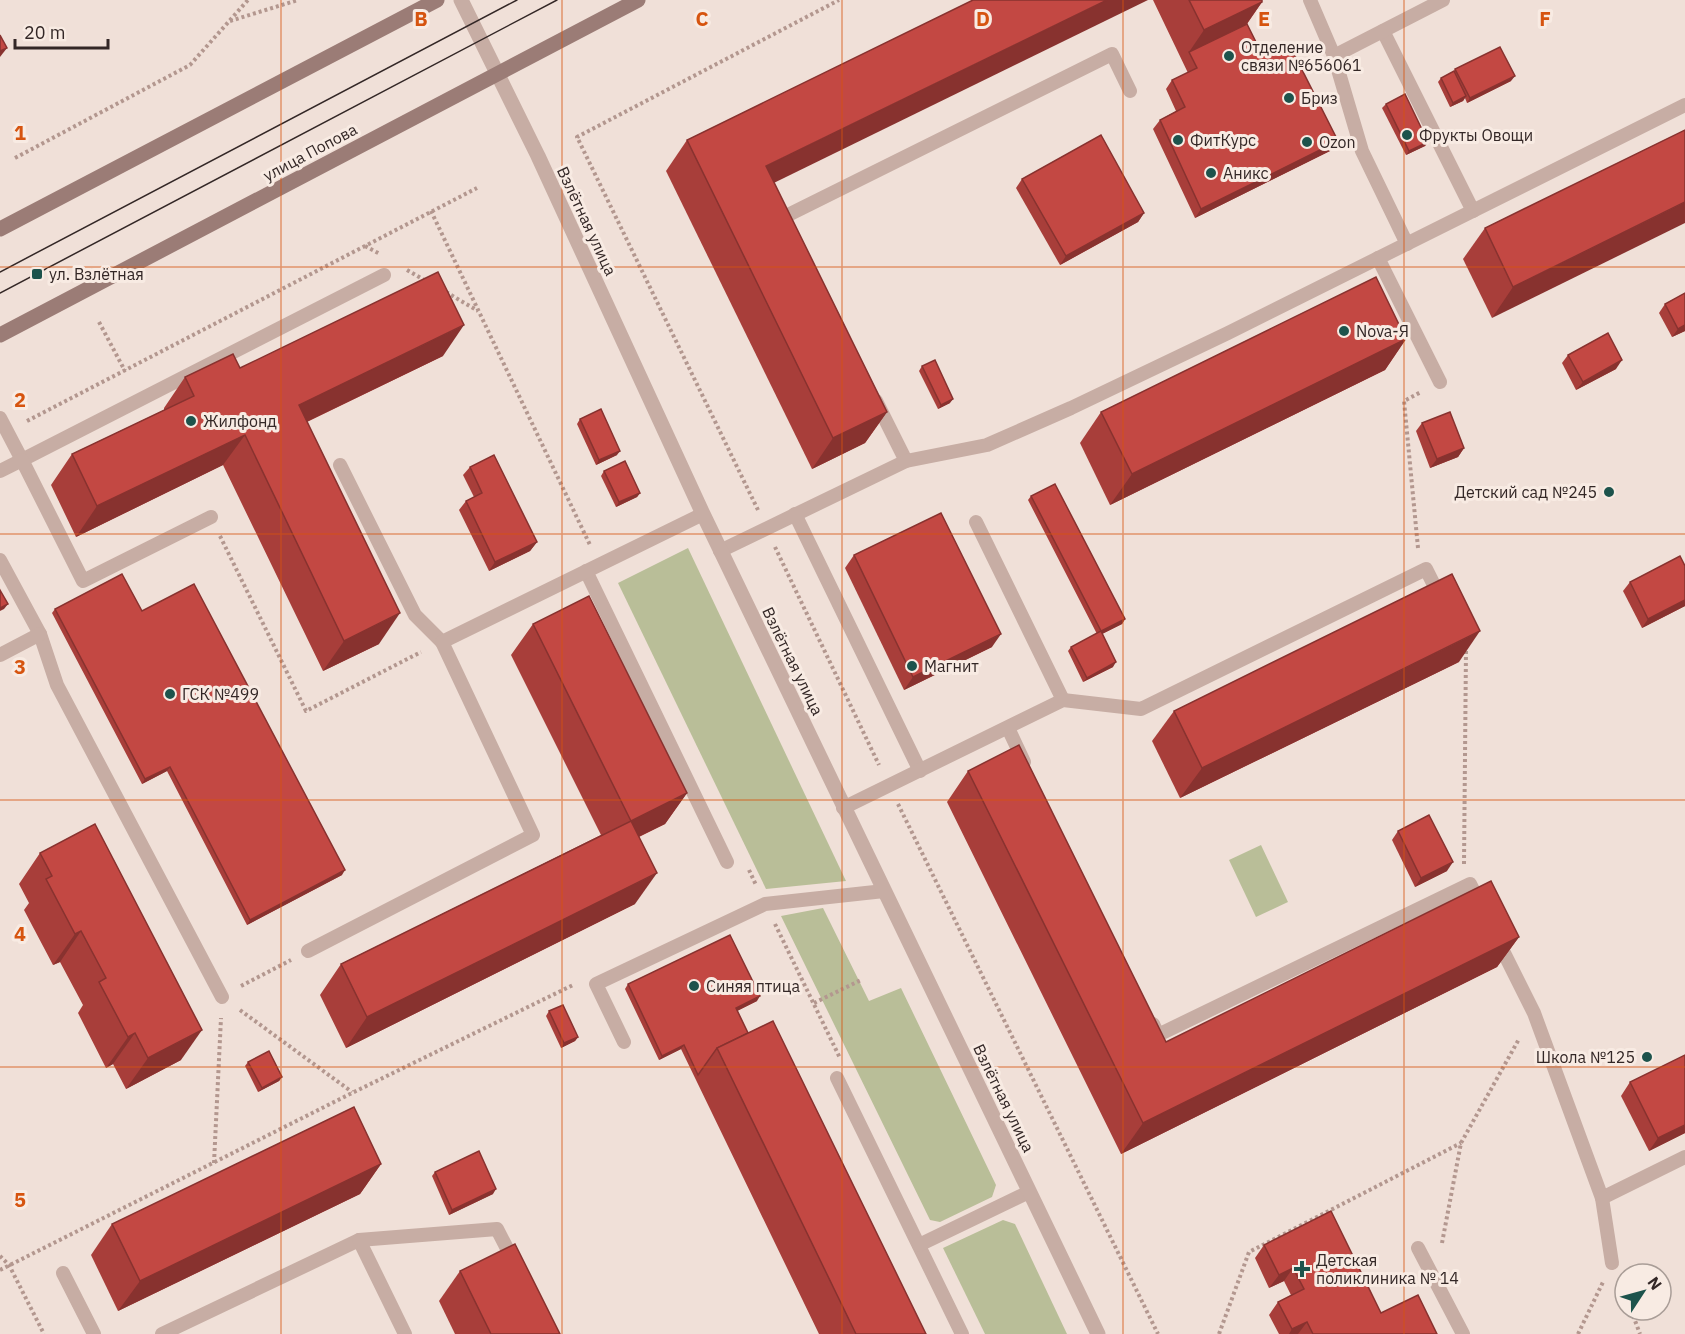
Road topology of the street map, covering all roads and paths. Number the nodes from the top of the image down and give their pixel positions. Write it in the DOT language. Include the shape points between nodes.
graph roads {
  1 [pos="248,0"];
  2 [pos="298,0"];
  3 [pos="437,0"];
  4 [pos="461,0"];
  5 [pos="638,0"];
  6 [pos="839,0"];
  7 [pos="1310,0"];
  8 [pos="1443,0"];
  9 [pos="230,21"];
  10 [pos="1383,31"];
  11 [pos="1334,56"];
  12 [pos="498,74"];
  13 [pos="1130,91"];
  14 [pos="1685,105"];
  15 [pos="15,158"];
  16 [pos="477,188"];
  17 [pos="1473,211"];
  18 [pos="0,229"];
  19 [pos="794,239"];
  20 [pos="1407,243"];
  21 [pos="365,245"];
  22 [pos="385,257"];
  23 [pos="1378,258"];
  24 [pos="406,269"];
  25 [pos="384,275"];
  26 [pos="426,281"];
  27 [pos="437,287"];
  28 [pos="478,311"];
  29 [pos="99,322"];
  30 [pos="0,335"];
  31 [pos="125,371"];
  32 [pos="1440,382"];
  33 [pos="868,387"];
  34 [pos="0,418"];
  35 [pos="7,432"];
  36 [pos="22,460"];
  37 [pos="906,461"];
  38 [pos="340,465"];
  39 [pos="0,471"];
  40 [pos="703,514"];
  41 [pos="795,514"];
  42 [pos="210,517"];
  43 [pos="976,522"];
  44 [pos="766,528"];
  45 [pos="720,551"];
  46 [pos="0,560"];
  47 [pos="1426,569"];
  48 [pos="586,571"];
  49 [pos="1446,609"];
  50 [pos="40,634"];
  51 [pos="441,642"];
  52 [pos="1466,649"];
  53 [pos="0,655"];
  54 [pos="1064,700"];
  55 [pos="1008,728"];
  56 [pos="1028,770"];
  57 [pos="920,771"];
  58 [pos="889,786"];
  59 [pos="843,808"];
  60 [pos="727,862"];
  61 [pos="1470,884"];
  62 [pos="884,891"];
  63 [pos="308,951"];
  64 [pos="861,980"];
  65 [pos="596,984"];
  66 [pos="222,997"];
  67 [pos="814,1003"];
  68 [pos="1534,1012"];
  69 [pos="1148,1014"];
  70 [pos="624,1042"];
  71 [pos="837,1078"];
  72 [pos="352,1093"];
  73 [pos="1461,1143"];
  74 [pos="1685,1157"];
  75 [pos="214,1163"];
  76 [pos="1029,1192"];
  77 [pos="1602,1198"];
  78 [pos="358,1240"];
  79 [pos="919,1245"];
  80 [pos="1418,1248"];
  81 [pos="0,1256"];
  82 [pos="1612,1263"];
  83 [pos="9,1265"];
  84 [pos="0,1270"];
  85 [pos="518,1271"];
  86 [pos="63,1273"];
  87 [pos="1435,1281"];
  88 [pos="44,1334"];
  89 [pos="94,1334"];
  90 [pos="162,1334"];
  91 [pos="405,1334"];
  92 [pos="962,1334"];
  93 [pos="1098,1334"];
  94 [pos="1158,1334"];
  95 [pos="1219,1334"];
  96 [pos="1462,1334"];
  97 [pos="1578,1334"];
  1 -- 9 [label="path"];
  2 -- 9 [label="path"];
  3 -- 18 [label="main road"];
  4 -- 12 [label="street, Взлётная улица"];
  5 -- 12 [label="main road, улица Попова"];
  6 -- 44 [label="path" via="576,137"];
  7 -- 11 [label="lane"];
  8 -- 10 [label="lane"];
  9 -- 15 [label="path" via="190,65"];
  10 -- 11 [label="lane"];
  10 -- 17 [label="lane"];
  11 -- 20 [label="lane" via="1362,151"];
  12 -- 30 [label="main road, улица Попова"];
  12 -- 40 [label="street, Взлётная улица"];
  13 -- 19 [label="lane" via="1112,54 784,217"];
  14 -- 17 [label="lane"];
  16 -- 21 [label="path"];
  17 -- 20 [label="lane"];
  20 -- 23 [label="lane"];
  21 -- 22 [label="path"];
  21 -- 31 [label="path"];
  23 -- 32 [label="lane"];
  23 -- 37 [label="lane" via="987,445"];
  24 -- 26 [label="path"];
  25 -- 36 [label="lane"];
  27 -- 28 [label="path"];
  29 -- 31 [label="path"];
  31 -- 35 [label="path"];
  32 -- 47 [label="path" via="1404,401 1418,550"];
  33 -- 37 [label="lane"];
  34 -- 35 [label="lane"];
  35 -- 36 [label="lane"];
  36 -- 39 [label="lane"];
  36 -- 42 [label="lane" via="83,581"];
  37 -- 41 [label="lane"];
  38 -- 51 [label="lane" via="415,615"];
  40 -- 45 [label="street, Взлётная улица"];
  40 -- 48 [label="lane"];
  41 -- 44 [label="lane"];
  41 -- 57 [label="lane"];
  42 -- 51 [label="path" via="306,711"];
  43 -- 54 [label="lane"];
  44 -- 45 [label="lane"];
  44 -- 58 [label="path"];
  45 -- 59 [label="street, Взлётная улица"];
  46 -- 50 [label="lane"];
  47 -- 49 [label="lane"];
  47 -- 54 [label="lane" via="1141,709"];
  48 -- 51 [label="lane"];
  48 -- 60 [label="lane"];
  50 -- 53 [label="lane"];
  50 -- 66 [label="lane" via="57,685"];
  51 -- 63 [label="lane" via="533,835"];
  52 -- 61 [label="path" via="1464,872"];
  54 -- 55 [label="lane"];
  55 -- 56 [label="lane"];
  55 -- 57 [label="lane"];
  57 -- 58 [label="lane"];
  58 -- 59 [label="lane"];
  58 -- 94 [label="path"];
  59 -- 62 [label="street, Взлётная улица"];
  61 -- 68 [label="lane"];
  61 -- 69 [label="lane" via="1158,1035"];
  62 -- 65 [label="lane" via="765,903"];
  62 -- 76 [label="street, Взлётная улица"];
  63 -- 66 [label="path"];
  64 -- 67 [label="path"];
  65 -- 70 [label="lane"];
  65 -- 72 [label="path" via="583,980"];
  66 -- 72 [label="path"];
  66 -- 75 [label="path"];
  68 -- 73 [label="path"];
  68 -- 77 [label="lane"];
  71 -- 79 [label="lane"];
  72 -- 75 [label="path"];
  73 -- 87 [label="path"];
  73 -- 95 [label="path" via="1249,1252"];
  74 -- 77 [label="lane"];
  75 -- 83 [label="path"];
  76 -- 79 [label="lane"];
  76 -- 93 [label="street, Взлётная улица"];
  77 -- 82 [label="lane"];
  78 -- 85 [label="lane" via="497,1230"];
  78 -- 90 [label="lane"];
  78 -- 91 [label="lane"];
  79 -- 92 [label="lane"];
  80 -- 87 [label="lane"];
  81 -- 83 [label="path"];
  82 -- 97 [label="path"];
  83 -- 84 [label="path"];
  83 -- 88 [label="path"];
  86 -- 89 [label="lane"];
  87 -- 96 [label="lane"];
}
